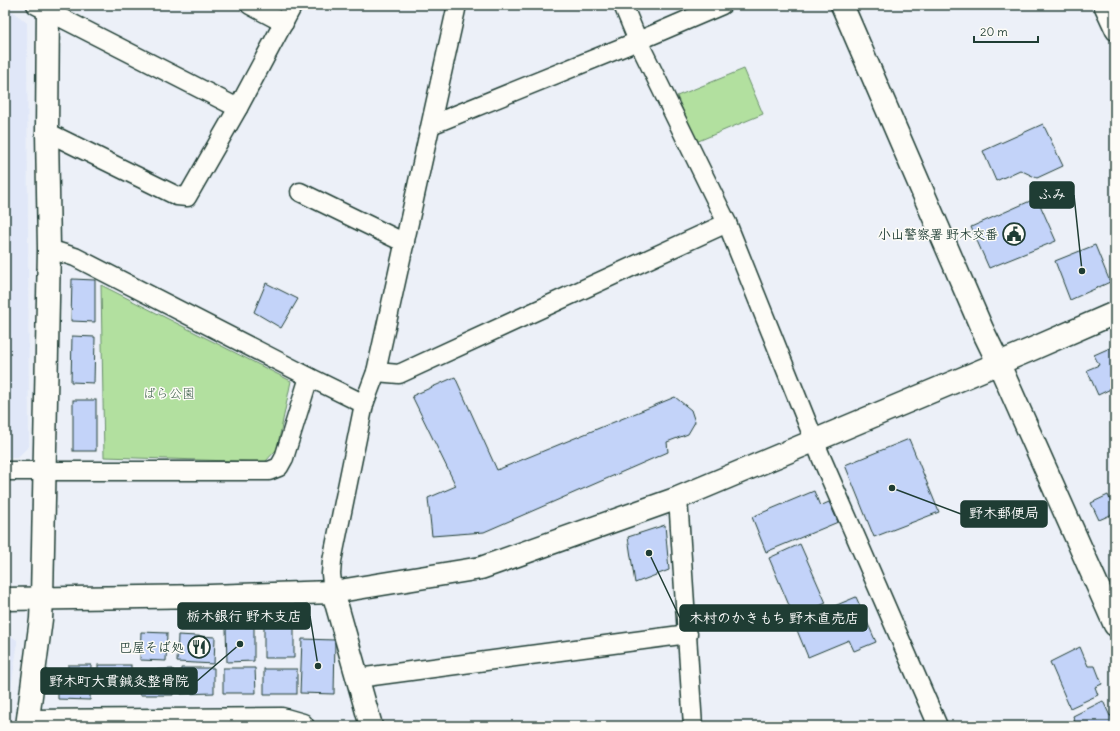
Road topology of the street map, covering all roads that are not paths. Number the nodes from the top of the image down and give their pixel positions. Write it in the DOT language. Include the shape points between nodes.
graph roads {
  1 [pos="250,5"];
  2 [pos="293,5"];
  3 [pos="457,5"];
  4 [pos="623,5"];
  5 [pos="722,5"];
  6 [pos="842,5"];
  7 [pos="1104,5"];
  8 [pos="44,7"];
  9 [pos="284,22"];
  10 [pos="1115,31"];
  11 [pos="638,41"];
  12 [pos="238,108"];
  13 [pos="431,125"];
  14 [pos="47,132"];
  15 [pos="300,192"];
  16 [pos="727,223"];
  17 [pos="405,243"];
  18 [pos="49,249"];
  19 [pos="1115,313"];
  20 [pos="998,362"];
  21 [pos="376,372"];
  22 [pos="308,377"];
  23 [pos="364,404"];
  24 [pos="815,440"];
  25 [pos="5,471"];
  26 [pos="45,471"];
  27 [pos="678,498"];
  28 [pos="333,592"];
  29 [pos="42,598"];
  30 [pos="5,599"];
  31 [pos="1115,625"];
  32 [pos="688,634"];
  33 [pos="358,678"];
  34 [pos="28,722"];
  35 [pos="305,726"];
  36 [pos="371,726"];
  37 [pos="693,726"];
  38 [pos="938,726"];
  1 -- 9 [label="street"];
  2 -- 9 [label="street"];
  3 -- 13 [label="street"];
  4 -- 11 [label="street"];
  5 -- 11 [label="street"];
  6 -- 20 [label="street"];
  7 -- 10 [label="street"];
  8 -- 12 [label="street"];
  8 -- 14 [label="street"];
  9 -- 12 [label="street"];
  11 -- 13 [label="street"];
  11 -- 16 [label="street"];
  12 -- 14 [label="street" via="187,197 177,196"];
  13 -- 17 [label="street"];
  14 -- 18 [label="street"];
  15 -- 17 [label="street"];
  16 -- 21 [label="street" via="399,374"];
  16 -- 24 [label="street"];
  17 -- 21 [label="street"];
  18 -- 22 [label="street" via="75,257"];
  18 -- 26 [label="street"];
  19 -- 20 [label="street"];
  20 -- 24 [label="street"];
  20 -- 31 [label="street"];
  21 -- 23 [label="street"];
  22 -- 23 [label="street"];
  22 -- 26 [label="street" via="284,458 279,467 269,471"];
  23 -- 28 [label="street" via="332,561"];
  24 -- 27 [label="street"];
  24 -- 38 [label="street"];
  25 -- 26 [label="street"];
  26 -- 29 [label="street"];
  27 -- 28 [label="street" via="481,568"];
  27 -- 32 [label="street"];
  28 -- 29 [label="street"];
  28 -- 33 [label="street"];
  29 -- 30 [label="street"];
  29 -- 34 [label="street"];
  32 -- 33 [label="street"];
  32 -- 37 [label="street"];
  33 -- 36 [label="street"];
  34 -- 35 [label="street" via="282,717 303,723"];
}
